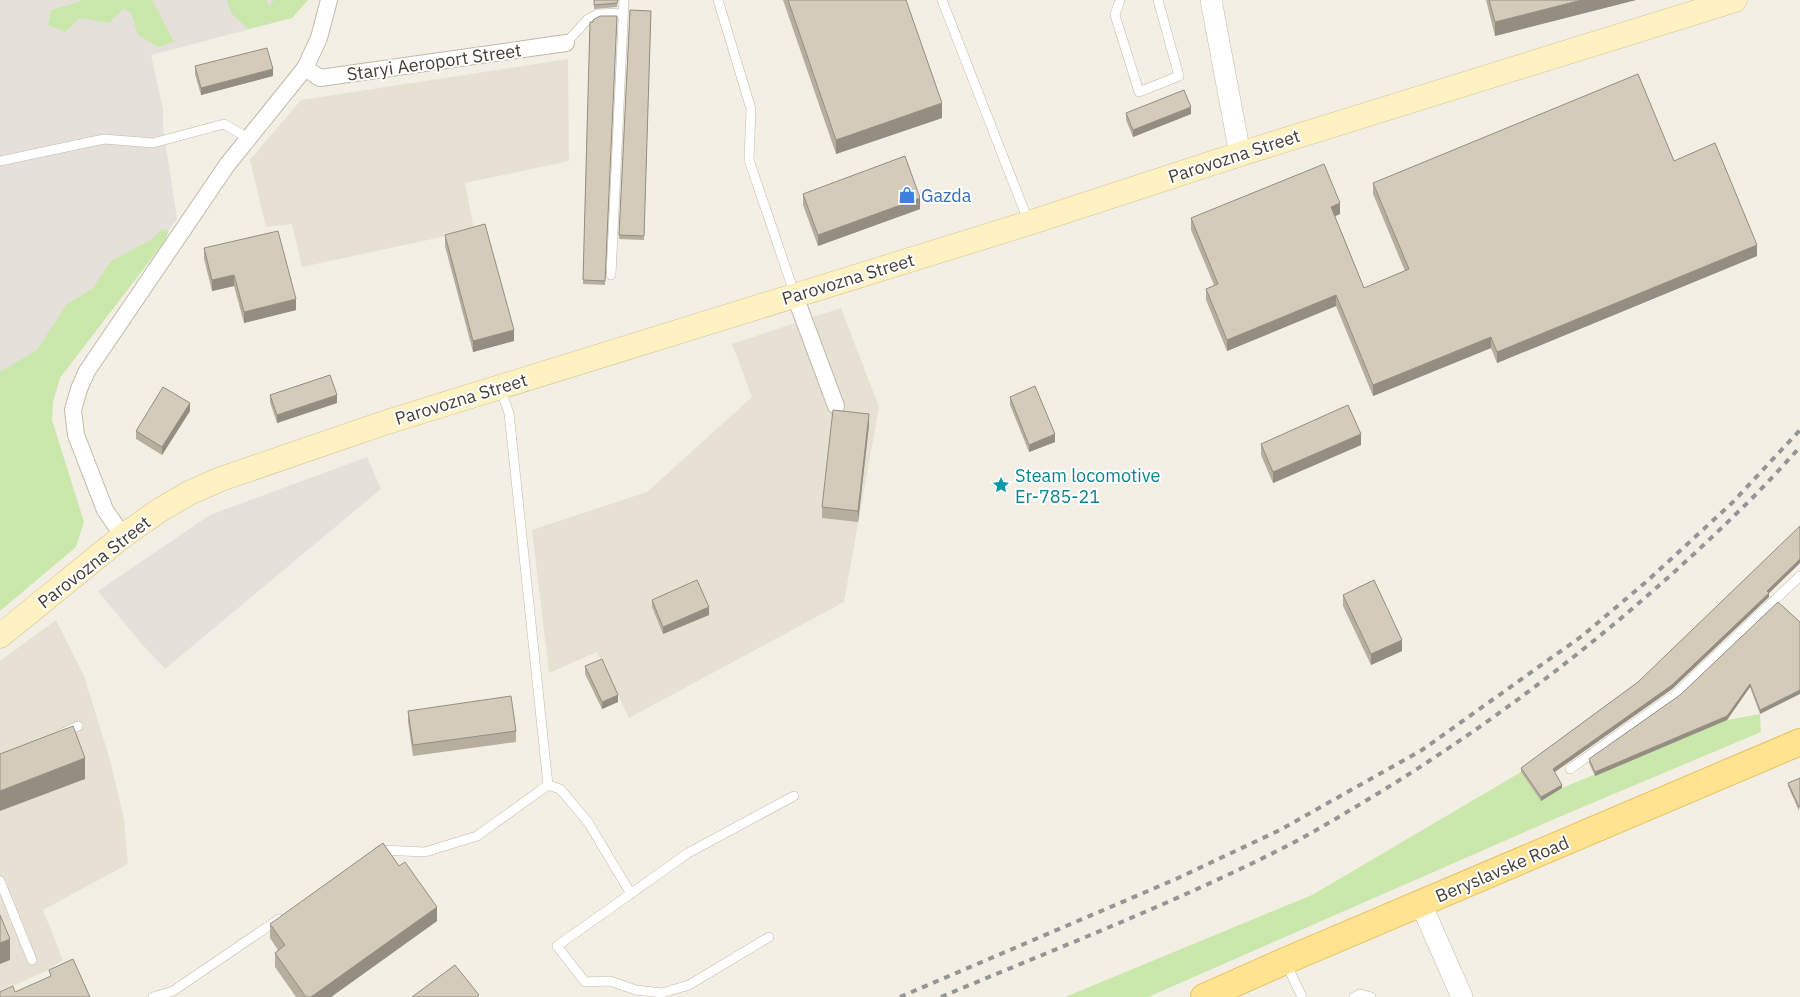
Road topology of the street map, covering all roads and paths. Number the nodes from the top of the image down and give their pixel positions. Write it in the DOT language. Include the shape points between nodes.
graph roads {
  1 [pos="330,0"];
  2 [pos="624,0"];
  3 [pos="718,0"];
  4 [pos="942,0"];
  5 [pos="1120,0"];
  6 [pos="1158,0"];
  7 [pos="1211,0"];
  8 [pos="1735,0"];
  9 [pos="623,13"];
  10 [pos="566,43"];
  11 [pos="305,68"];
  12 [pos="248,138"];
  13 [pos="1240,154"];
  14 [pos="0,161"];
  15 [pos="1030,223"];
  16 [pos="611,275"];
  17 [pos="795,296"];
  18 [pos="500,388"];
  19 [pos="836,406"];
  20 [pos="123,536"];
  21 [pos="1800,576"];
  22 [pos="0,636"];
  23 [pos="78,726"];
  24 [pos="52,737"];
  25 [pos="1800,742"];
  26 [pos="1570,769"];
  27 [pos="548,784"];
  28 [pos="794,796"];
  29 [pos="373,855"];
  30 [pos="0,881"];
  31 [pos="631,894"];
  32 [pos="1421,904"];
  33 [pos="285,915"];
  34 [pos="769,936"];
  35 [pos="32,960"];
  36 [pos="1285,961"];
  37 [pos="1209,996"];
  38 [pos="152,997"];
  39 [pos="1302,997"];
  40 [pos="1354,997"];
  41 [pos="1371,997"];
  42 [pos="1462,997"];
  1 -- 11 [label="street" via="319,38"];
  2 -- 9 [label="lane"];
  3 -- 17 [label="lane" via="751,109 749,160"];
  4 -- 15 [label="lane"];
  5 -- 6 [label="lane" via="1115,15 1139,92 1179,76"];
  7 -- 13 [label="street"];
  8 -- 13 [label="main road, Parovozna Street"];
  9 -- 10 [label="lane" via="598,14 588,19"];
  9 -- 16 [label="lane"];
  10 -- 11 [label="street, Staryi Aeroport Street" via="320,78"];
  11 -- 12 [label="street"];
  12 -- 14 [label="lane" via="224,124 153,144 104,139"];
  12 -- 20 [label="street" via="87,371 79,389 73,410 76,435 105,510"];
  13 -- 15 [label="main road, Parovozna Street"];
  15 -- 17 [label="main road, Parovozna Street"];
  17 -- 18 [label="main road, Parovozna Street"];
  17 -- 19 [label="street"];
  18 -- 20 [label="main road, Parovozna Street" via="384,423 221,479 175,502"];
  18 -- 27 [label="lane" via="510,412"];
  20 -- 22 [label="main road, Parovozna Street"];
  21 -- 26 [label="lane" via="1676,694"];
  23 -- 24 [label="lane"];
  25 -- 32 [label="main road, Beryslavske Road"];
  27 -- 29 [label="lane" via="477,836 425,852 381,850"];
  27 -- 31 [label="lane" via="560,789 583,816"];
  28 -- 31 [label="lane" via="688,853"];
  30 -- 35 [label="lane"];
  31 -- 34 [label="lane" via="557,946 585,982 610,981 636,990 662,993 689,985"];
  32 -- 36 [label="main road, Beryslavske Road"];
  32 -- 42 [label="street"];
  33 -- 38 [label="lane" via="174,991"];
  36 -- 37 [label="main road, Beryslavske Road"];
  36 -- 39 [label="lane"];
  40 -- 41 [label="lane" via="1360,994"];
}
